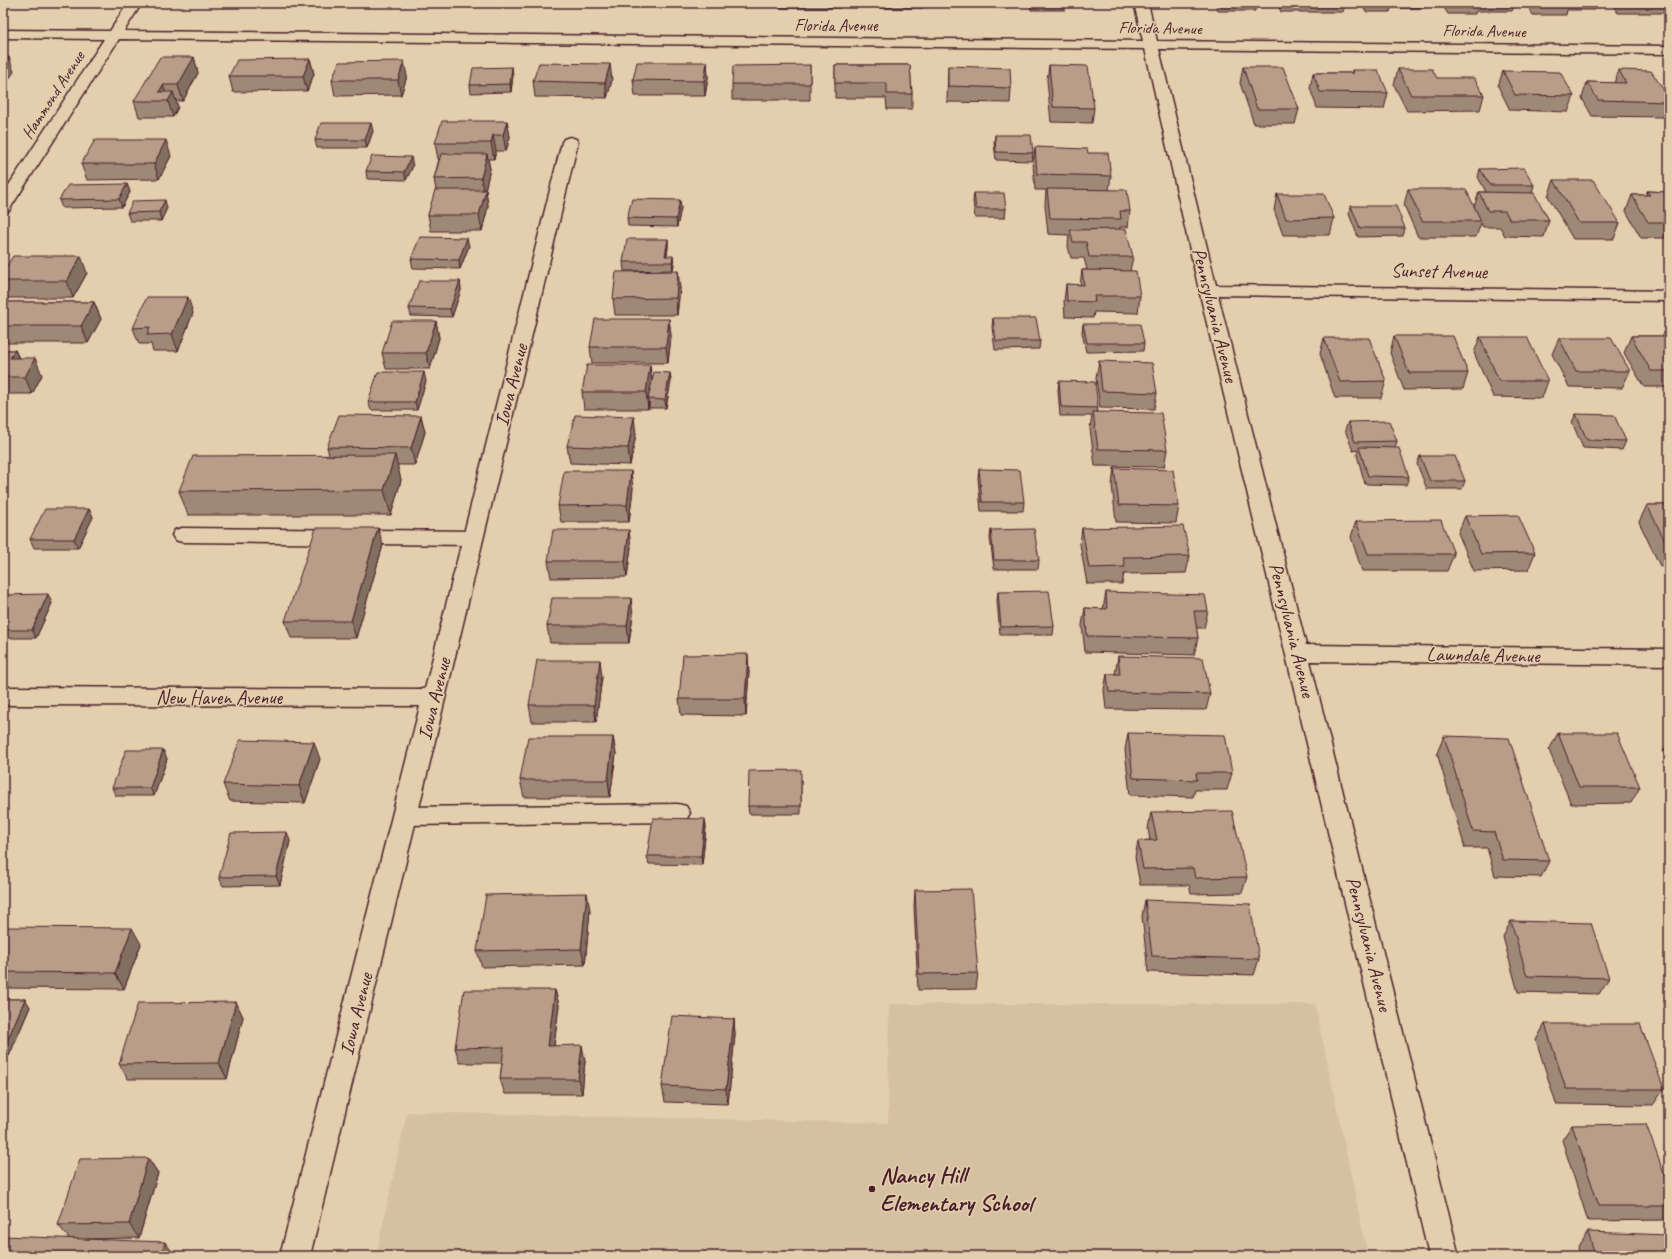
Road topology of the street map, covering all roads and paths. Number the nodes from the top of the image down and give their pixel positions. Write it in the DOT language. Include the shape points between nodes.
graph roads {
  1 [pos="135,3"];
  2 [pos="1142,3"];
  3 [pos="3,34"];
  4 [pos="114,35"];
  5 [pos="1152,46"];
  6 [pos="1669,50"];
  7 [pos="570,142"];
  8 [pos="3,207"];
  9 [pos="1208,290"];
  10 [pos="1669,296"];
  11 [pos="182,535"];
  12 [pos="473,538"];
  13 [pos="1298,653"];
  14 [pos="1669,657"];
  15 [pos="3,696"];
  16 [pos="434,698"];
  17 [pos="678,814"];
  18 [pos="405,816"];
  19 [pos="295,1256"];
  20 [pos="1444,1256"];
  1 -- 4 [label="street, Hammond Avenue"];
  2 -- 5 [label="street, Pennsylvania Avenue"];
  3 -- 4 [label="street, Florida Avenue"];
  4 -- 5 [label="street, Florida Avenue"];
  4 -- 8 [label="street, Hammond Avenue"];
  5 -- 6 [label="street, Florida Avenue"];
  5 -- 9 [label="street, Pennsylvania Avenue"];
  7 -- 12 [label="street, Iowa Avenue"];
  9 -- 10 [label="street, Sunset Avenue"];
  9 -- 13 [label="street, Pennsylvania Avenue"];
  11 -- 12 [label="lane"];
  12 -- 16 [label="street, Iowa Avenue"];
  13 -- 14 [label="street, Lawndale Avenue"];
  13 -- 20 [label="street, Pennsylvania Avenue"];
  15 -- 16 [label="street, New Haven Avenue"];
  16 -- 18 [label="street, Iowa Avenue"];
  17 -- 18 [label="lane"];
  18 -- 19 [label="street, Iowa Avenue"];
}
